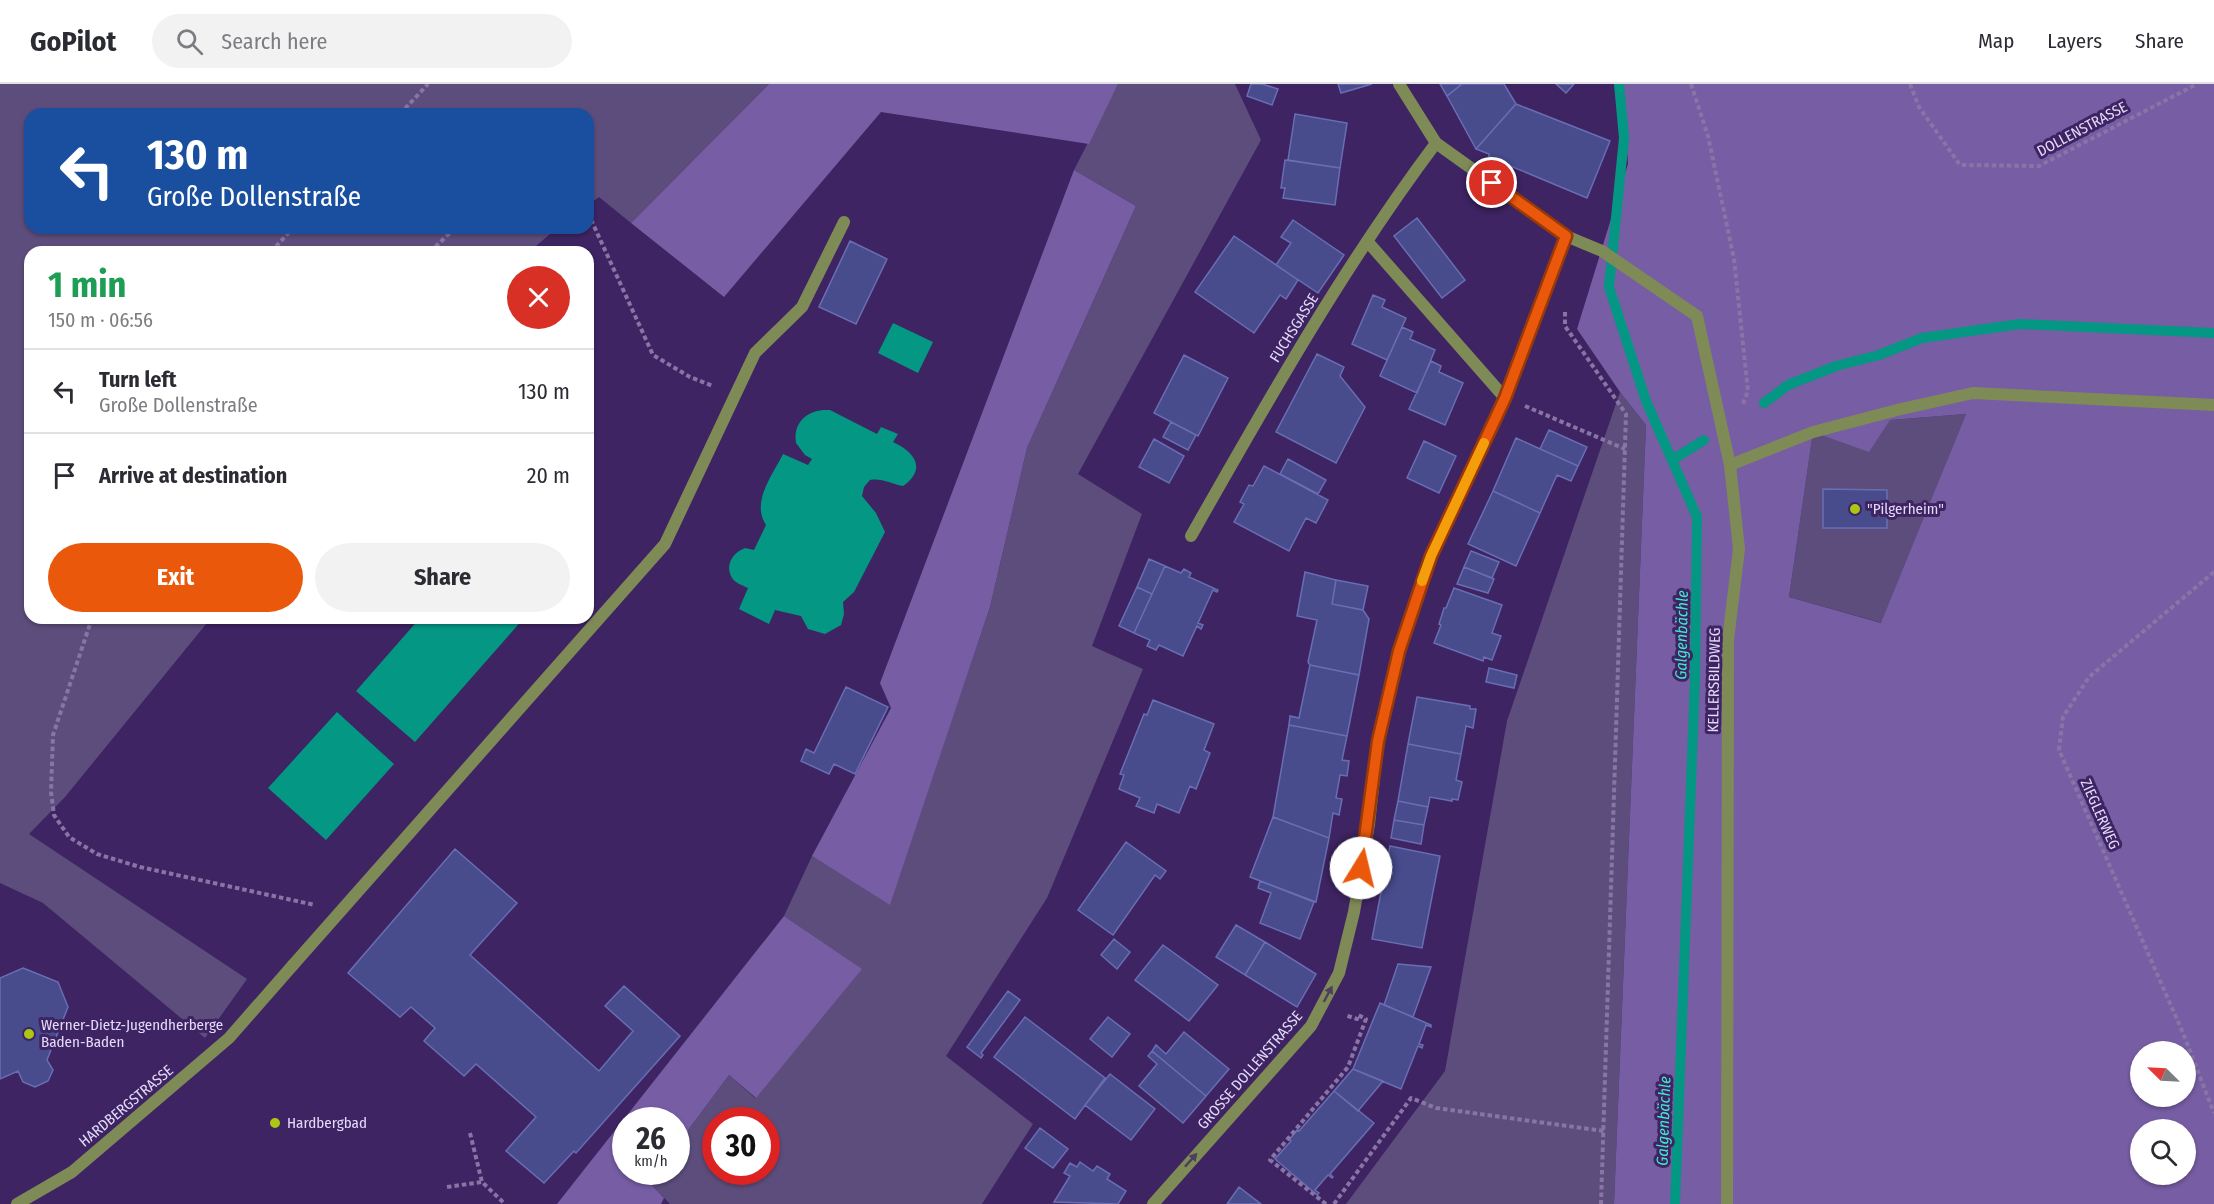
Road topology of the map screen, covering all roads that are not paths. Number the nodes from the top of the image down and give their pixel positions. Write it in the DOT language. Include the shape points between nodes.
graph roads {
  1 [pos="1399,84"];
  2 [pos="1436,143"];
  3 [pos="844,222"];
  4 [pos="1566,236"];
  5 [pos="1367,241"];
  6 [pos="1505,398"];
  7 [pos="2214,405"];
  8 [pos="1730,465"];
  9 [pos="1191,537"];
  10 [pos="17,1204"];
  11 [pos="1153,1204"];
  12 [pos="1727,1204"];
  1 -- 2 [label="street"];
  2 -- 4 [label="street"];
  2 -- 5 [label="street, FUCHSGASSE"];
  3 -- 10 [label="street, HARDBERGSTRASSE" via="802,307 755,353 665,544 229,1038 72,1172"];
  4 -- 6 [label="street, GROSSE DOLLENSTRASSE"];
  4 -- 8 [label="street, KELLERSBILDWEG" via="1602,251 1697,316"];
  5 -- 6 [label="street"];
  5 -- 9 [label="street, FUCHSGASSE" via="1277,383"];
  11 -- 6 [label="street, GROSSE DOLLENSTRASSE, one-way" via="1311,1026 1339,973 1369,824 1378,741 1399,651 1431,556"];
  7 -- 8 [label="street" via="1973,393 1813,432"];
  8 -- 12 [label="street, KELLERSBILDWEG" via="1739,549 1728,640"];
}
